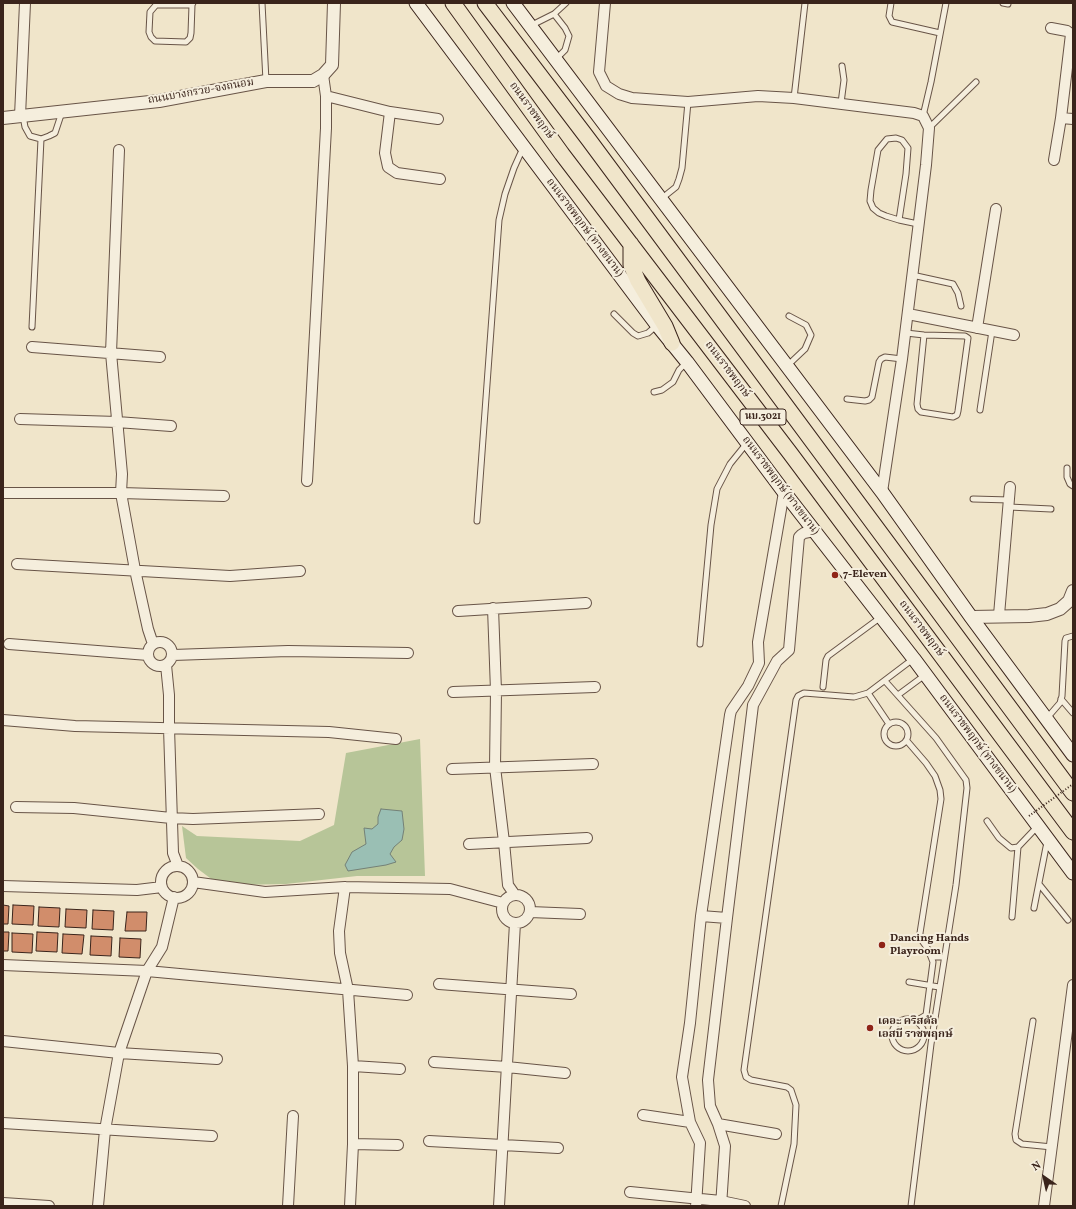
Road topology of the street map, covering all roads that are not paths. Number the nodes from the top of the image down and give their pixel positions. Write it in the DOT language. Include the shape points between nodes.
graph roads {
  1 [pos="25,3"];
  2 [pos="262,3"];
  3 [pos="334,3"];
  4 [pos="416,3"];
  5 [pos="453,3"];
  6 [pos="484,3"];
  7 [pos="513,3"];
  8 [pos="566,3"];
  9 [pos="605,3"];
  10 [pos="805,3"];
  11 [pos="891,3"];
  12 [pos="946,3"];
  13 [pos="192,4"];
  14 [pos="554,14"];
  15 [pos="531,26"];
  16 [pos="1051,28"];
  17 [pos="940,33"];
  18 [pos="556,59"];
  19 [pos="842,66"];
  20 [pos="324,75"];
  21 [pos="266,81"];
  22 [pos="976,82"];
  23 [pos="326,96"];
  24 [pos="794,98"];
  25 [pos="688,102"];
  26 [pos="841,103"];
  27 [pos="62,112"];
  28 [pos="390,112"];
  29 [pos="21,116"];
  30 [pos="923,116"];
  31 [pos="3,118"];
  32 [pos="1061,118"];
  33 [pos="438,119"];
  34 [pos="1073,119"];
  35 [pos="929,128"];
  36 [pos="41,139"];
  37 [pos="524,147"];
  38 [pos="119,150"];
  39 [pos="1054,160"];
  40 [pos="440,179"];
  41 [pos="661,200"];
  42 [pos="996,209"];
  43 [pos="898,220"];
  44 [pos="918,224"];
  45 [pos="631,244"];
  46 [pos="912,275"];
  47 [pos="961,306"];
  48 [pos="614,314"];
  49 [pos="908,314"];
  50 [pos="789,316"];
  51 [pos="657,325"];
  52 [pos="32,327"];
  53 [pos="977,328"];
  54 [pos="992,331"];
  55 [pos="906,333"];
  56 [pos="924,335"];
  57 [pos="1014,335"];
  58 [pos="672,343"];
  59 [pos="32,347"];
  60 [pos="111,353"];
  61 [pos="160,357"];
  62 [pos="902,359"];
  63 [pos="687,362"];
  64 [pos="787,367"];
  65 [pos="654,392"];
  66 [pos="847,399"];
  67 [pos="980,410"];
  68 [pos="20,419"];
  69 [pos="117,422"];
  70 [pos="171,426"];
  71 [pos="747,442"];
  72 [pos="1067,468"];
  73 [pos="307,481"];
  74 [pos="1073,486"];
  75 [pos="1010,487"];
  76 [pos="784,492"];
  77 [pos="882,492"];
  78 [pos="3,493"];
  79 [pos="121,493"];
  80 [pos="224,496"];
  81 [pos="973,499"];
  82 [pos="1009,504"];
  83 [pos="1051,509"];
  84 [pos="478,522"];
  85 [pos="814,531"];
  86 [pos="16,564"];
  87 [pos="135,570"];
  88 [pos="300,571"];
  89 [pos="1073,591"];
  90 [pos="586,604"];
  91 [pos="493,608"];
  92 [pos="458,611"];
  93 [pos="999,615"];
  94 [pos="881,617"];
  95 [pos="971,617"];
  96 [pos="1073,636"];
  97 [pos="9,644"];
  98 [pos="153,644"];
  99 [pos="700,644"];
  100 [pos="408,653"];
  101 [pos="148,655"];
  102 [pos="173,655"];
  103 [pos="914,659"];
  104 [pos="166,665"];
  105 [pos="925,675"];
  106 [pos="885,681"];
  107 [pos="595,687"];
  108 [pos="823,687"];
  109 [pos="496,691"];
  110 [pos="454,692"];
  111 [pos="868,693"];
  112 [pos="898,695"];
  113 [pos="1061,699"];
  114 [pos="1073,713"];
  115 [pos="1047,719"];
  116 [pos="3,720"];
  117 [pos="889,724"];
  118 [pos="169,728"];
  119 [pos="396,739"];
  120 [pos="907,741"];
  121 [pos="1073,754"];
  122 [pos="593,764"];
  123 [pos="495,767"];
  124 [pos="452,769"];
  125 [pos="1073,793"];
  126 [pos="16,807"];
  127 [pos="319,814"];
  128 [pos="171,818"];
  129 [pos="988,821"];
  130 [pos="1033,821"];
  131 [pos="1073,832"];
  132 [pos="587,838"];
  133 [pos="1048,839"];
  134 [pos="504,842"];
  135 [pos="469,844"];
  136 [pos="1018,847"];
  137 [pos="178,866"];
  138 [pos="1073,873"];
  139 [pos="193,882"];
  140 [pos="1039,884"];
  141 [pos="3,886"];
  142 [pos="162,887"];
  143 [pos="345,887"];
  144 [pos="515,895"];
  145 [pos="174,897"];
  146 [pos="503,903"];
  147 [pos="1034,908"];
  148 [pos="530,912"];
  149 [pos="580,914"];
  150 [pos="701,916"];
  151 [pos="1012,917"];
  152 [pos="727,918"];
  153 [pos="1068,920"];
  154 [pos="516,923"];
  155 [pos="932,956"];
  156 [pos="944,957"];
  157 [pos="3,965"];
  158 [pos="147,971"];
  159 [pos="909,982"];
  160 [pos="439,984"];
  161 [pos="1073,984"];
  162 [pos="930,986"];
  163 [pos="939,987"];
  164 [pos="512,989"];
  165 [pos="348,990"];
  166 [pos="571,994"];
  167 [pos="407,995"];
  168 [pos="916,1021"];
  169 [pos="1033,1021"];
  170 [pos="3,1041"];
  171 [pos="922,1043"];
  172 [pos="931,1044"];
  173 [pos="119,1053"];
  174 [pos="217,1059"];
  175 [pos="434,1062"];
  176 [pos="353,1066"];
  177 [pos="507,1066"];
  178 [pos="400,1069"];
  179 [pos="565,1073"];
  180 [pos="643,1115"];
  181 [pos="293,1116"];
  182 [pos="690,1122"];
  183 [pos="3,1123"];
  184 [pos="718,1124"];
  185 [pos="104,1130"];
  186 [pos="776,1134"];
  187 [pos="212,1136"];
  188 [pos="429,1141"];
  189 [pos="353,1144"];
  190 [pos="398,1145"];
  191 [pos="502,1146"];
  192 [pos="558,1148"];
  193 [pos="1052,1148"];
  194 [pos="630,1192"];
  195 [pos="696,1202"];
  196 [pos="3,1203"];
  197 [pos="721,1203"];
  198 [pos="49,1206"];
  199 [pos="98,1206"];
  200 [pos="288,1206"];
  201 [pos="350,1206"];
  202 [pos="499,1206"];
  203 [pos="745,1206"];
  204 [pos="781,1206"];
  205 [pos="911,1206"];
  206 [pos="1044,1206"];
  1 -- 29 [label="street"];
  2 -- 21 [label="lane"];
  3 -- 20 [label="street" via="332,65"];
  4 -- 37 [label="main road, ถนนราชพฤกษ์ (ทางขนาน) / นบ.3021"];
  5 -- 45 [label="main road, ถนนราชพฤกษ์ / นบ.3021"];
  6 -- 125 [label="main road, นบ.3021" via="589,140"];
  7 -- 15 [label="main road"];
  8 -- 14 [label="lane"];
  9 -- 25 [label="street" via="599,72 606,86 632,98"];
  10 -- 24 [label="lane"];
  11 -- 17 [label="lane" via="889,16 892,22"];
  12 -- 17 [label="lane"];
  13 -- 13 [label="lane" via="190,38 186,42 155,41 151,37 150,12 156,5"];
  14 -- 15 [label="lane"];
  14 -- 18 [label="lane" via="566,28 569,36 566,50"];
  15 -- 18 [label="main road"];
  16 -- 32 [label="street" via="1071,34"];
  17 -- 30 [label="lane"];
  18 -- 41 [label="main road"];
  19 -- 26 [label="lane" via="844,80"];
  20 -- 21 [label="street, ถนนบางกรวย-จงถนอม" via="313,81"];
  20 -- 23 [label="street"];
  21 -- 27 [label="street, ถนนบางกรวย-จงถนอม" via="160,101"];
  22 -- 35 [label="lane"];
  23 -- 28 [label="street"];
  23 -- 73 [label="street"];
  24 -- 25 [label="street" via="758,96"];
  24 -- 26 [label="street"];
  25 -- 41 [label="lane" via="679,179 676,187"];
  26 -- 30 [label="street"];
  27 -- 29 [label="street, ถนนบางกรวย-จงถนอม"];
  27 -- 36 [label="lane" via="55,133"];
  28 -- 33 [label="street"];
  28 -- 40 [label="street" via="385,153 388,167 397,173"];
  29 -- 31 [label="street, ถนนบางกรวย-จงถนอม"];
  29 -- 36 [label="lane" via="30,136"];
  30 -- 35 [label="street"];
  32 -- 34 [label="street"];
  32 -- 39 [label="street"];
  35 -- 44 [label="street"];
  36 -- 52 [label="lane"];
  37 -- 51 [label="main road, ถนนราชพฤกษ์ (ทางขนาน) / นบ.3021"];
  37 -- 84 [label="lane" via="505,194 499,220"];
  38 -- 60 [label="street"];
  41 -- 64 [label="main road"];
  42 -- 53 [label="street"];
  43 -- 43 [label="lane" via="879,213 870,201 878,150 887,139 896,138 902,140 908,148"];
  43 -- 44 [label="lane"];
  44 -- 46 [label="street"];
  45 -- 58 [label="main road" via="631,265"];
  45 -- 131 [label="main road, ถนนราชพฤกษ์ / นบ.3021"];
  46 -- 47 [label="lane" via="953,284"];
  46 -- 49 [label="street"];
  48 -- 51 [label="lane" via="638,336 648,333"];
  49 -- 53 [label="street"];
  49 -- 55 [label="street"];
  50 -- 64 [label="lane" via="806,325 811,335 805,349"];
  51 -- 58 [label="main road, ถนนราชพฤกษ์ (ทางขนาน) / นบ.3021"];
  53 -- 54 [label="street"];
  54 -- 57 [label="street"];
  54 -- 67 [label="lane"];
  55 -- 56 [label="lane"];
  55 -- 62 [label="street"];
  56 -- 56 [label="lane" via="968,338 957,415 921,412 918,408"];
  58 -- 63 [label="main road, ถนนราชพฤกษ์ (ทางขนาน) / นบ.3021"];
  59 -- 60 [label="street"];
  60 -- 61 [label="street"];
  60 -- 69 [label="street"];
  62 -- 66 [label="lane" via="881,358 872,397 865,401"];
  62 -- 77 [label="street"];
  63 -- 65 [label="lane" via="673,382"];
  63 -- 71 [label="main road, ถนนราชพฤกษ์ (ทางขนาน) / นบ.3021"];
  64 -- 77 [label="main road"];
  68 -- 69 [label="street"];
  69 -- 70 [label="street"];
  69 -- 79 [label="street" via="122,474"];
  71 -- 76 [label="main road, ถนนราชพฤกษ์ (ทางขนาน) / นบ.3021"];
  71 -- 99 [label="lane" via="730,464 717,489 711,525"];
  72 -- 74 [label="lane" via="1067,477"];
  75 -- 82 [label="street"];
  76 -- 85 [label="main road, ถนนราชพฤกษ์ (ทางขนาน) / นบ.3021"];
  76 -- 150 [label="street" via="758,642 759,663 730,715"];
  77 -- 95 [label="main road"];
  78 -- 79 [label="street"];
  79 -- 80 [label="street"];
  79 -- 87 [label="street"];
  81 -- 82 [label="lane"];
  82 -- 83 [label="lane"];
  82 -- 93 [label="street"];
  85 -- 94 [label="main road, ถนนราชพฤกษ์ (ทางขนาน) / นบ.3021"];
  85 -- 152 [label="street" via="799,537 789,650 777,662 753,706"];
  86 -- 87 [label="street"];
  87 -- 88 [label="street" via="230,576"];
  87 -- 98 [label="street"];
  89 -- 93 [label="street" via="1060,609 1047,614"];
  90 -- 91 [label="street"];
  91 -- 92 [label="street"];
  91 -- 109 [label="street"];
  93 -- 95 [label="street"];
  94 -- 103 [label="main road, ถนนราชพฤกษ์ (ทางขนาน) / นบ.3021"];
  94 -- 108 [label="lane" via="828,656"];
  95 -- 115 [label="main road"];
  96 -- 113 [label="lane" via="1066,638 1065,641"];
  97 -- 101 [label="street"];
  98 -- 101 [label="street"];
  98 -- 102 [label="street" via="166,644"];
  100 -- 102 [label="street" via="288,651"];
  101 -- 104 [label="street" via="153,663"];
  102 -- 104 [label="street" via="170,663"];
  103 -- 105 [label="main road, ถนนราชพฤกษ์ (ทางขนาน) / นบ.3021"];
  103 -- 106 [label="lane"];
  104 -- 118 [label="street" via="170,695"];
  105 -- 112 [label="lane"];
  105 -- 130 [label="main road, ถนนราชพฤกษ์ (ทางขนาน) / นบ.3021"];
  106 -- 111 [label="lane"];
  106 -- 112 [label="lane"];
  107 -- 109 [label="street"];
  109 -- 110 [label="street"];
  109 -- 123 [label="street"];
  111 -- 117 [label="lane"];
  111 -- 204 [label="lane" via="854,697 804,693 796,700 744,1070 746,1077 751,1080 787,1087 791,1090 796,1105 794,1144"];
  112 -- 156 [label="lane" via="936,738 966,780 956,885"];
  113 -- 114 [label="lane"];
  113 -- 115 [label="lane" via="1060,704"];
  115 -- 121 [label="main road"];
  116 -- 118 [label="street" via="75,726"];
  117 -- 120 [label="lane" via="903,724 908,731"];
  117 -- 120 [label="lane" via="884,732 886,741 894,746"];
  118 -- 119 [label="street" via="329,732"];
  118 -- 128 [label="street"];
  120 -- 155 [label="lane" via="935,776 940,790 939,816 920,933 920,938"];
  122 -- 123 [label="street"];
  123 -- 124 [label="street"];
  123 -- 134 [label="street"];
  126 -- 128 [label="street" via="74,808"];
  127 -- 128 [label="street"];
  128 -- 137 [label="street" via="173,853"];
  129 -- 136 [label="lane" via="1011,848"];
  130 -- 133 [label="main road, ถนนราชพฤกษ์ (ทางขนาน) / นบ.3021"];
  130 -- 136 [label="lane"];
  132 -- 134 [label="street"];
  133 -- 138 [label="main road, ถนนราชพฤกษ์ (ทางขนาน) / นบ.3021"];
  133 -- 140 [label="lane"];
  134 -- 135 [label="street"];
  134 -- 144 [label="street" via="508,885"];
  136 -- 151 [label="lane"];
  137 -- 139 [label="street" via="190,873"];
  137 -- 142 [label="street" via="164,872"];
  139 -- 143 [label="street" via="265,892"];
  139 -- 145 [label="street" via="192,888 184,895"];
  140 -- 147 [label="lane"];
  140 -- 153 [label="lane"];
  141 -- 142 [label="street" via="137,890"];
  142 -- 145 [label="street"];
  143 -- 146 [label="street" via="450,889"];
  143 -- 165 [label="street" via="339,931 340,953"];
  144 -- 146 [label="street" via="508,897"];
  144 -- 148 [label="street" via="527,900"];
  145 -- 158 [label="street" via="162,947"];
  146 -- 154 [label="street" via="504,916"];
  148 -- 149 [label="street"];
  148 -- 154 [label="street" via="526,919"];
  150 -- 152 [label="street"];
  150 -- 182 [label="street" via="682,1077"];
  152 -- 184 [label="street" via="708,1080 710,1106"];
  154 -- 164 [label="street"];
  155 -- 156 [label="lane"];
  155 -- 162 [label="lane"];
  156 -- 163 [label="lane"];
  157 -- 158 [label="street"];
  158 -- 165 [label="street"];
  158 -- 173 [label="street"];
  159 -- 162 [label="lane"];
  160 -- 164 [label="street"];
  161 -- 193 [label="street"];
  162 -- 163 [label="lane"];
  162 -- 168 [label="lane" via="926,1015"];
  163 -- 172 [label="lane"];
  164 -- 166 [label="street"];
  164 -- 177 [label="street"];
  165 -- 167 [label="street"];
  165 -- 176 [label="street"];
  168 -- 171 [label="lane" via="922,1028"];
  168 -- 171 [label="lane" via="906,1019 897,1024 892,1038 896,1047 905,1051 915,1050"];
  169 -- 193 [label="lane" via="1015,1134 1016,1140 1022,1144"];
  170 -- 173 [label="street"];
  171 -- 172 [label="lane"];
  172 -- 205 [label="lane"];
  173 -- 174 [label="street"];
  173 -- 185 [label="street"];
  175 -- 177 [label="street"];
  176 -- 178 [label="street"];
  176 -- 189 [label="street"];
  177 -- 179 [label="street"];
  177 -- 191 [label="street"];
  180 -- 182 [label="street"];
  181 -- 200 [label="street"];
  182 -- 195 [label="street" via="700,1142"];
  183 -- 185 [label="street"];
  184 -- 186 [label="street"];
  184 -- 197 [label="street" via="725,1146"];
  185 -- 187 [label="street"];
  185 -- 199 [label="street"];
  188 -- 191 [label="street"];
  189 -- 190 [label="street"];
  189 -- 201 [label="street"];
  191 -- 192 [label="street"];
  191 -- 202 [label="street"];
  193 -- 206 [label="street"];
  194 -- 195 [label="street"];
  195 -- 197 [label="street"];
  196 -- 198 [label="street"];
  197 -- 203 [label="street"];
}
